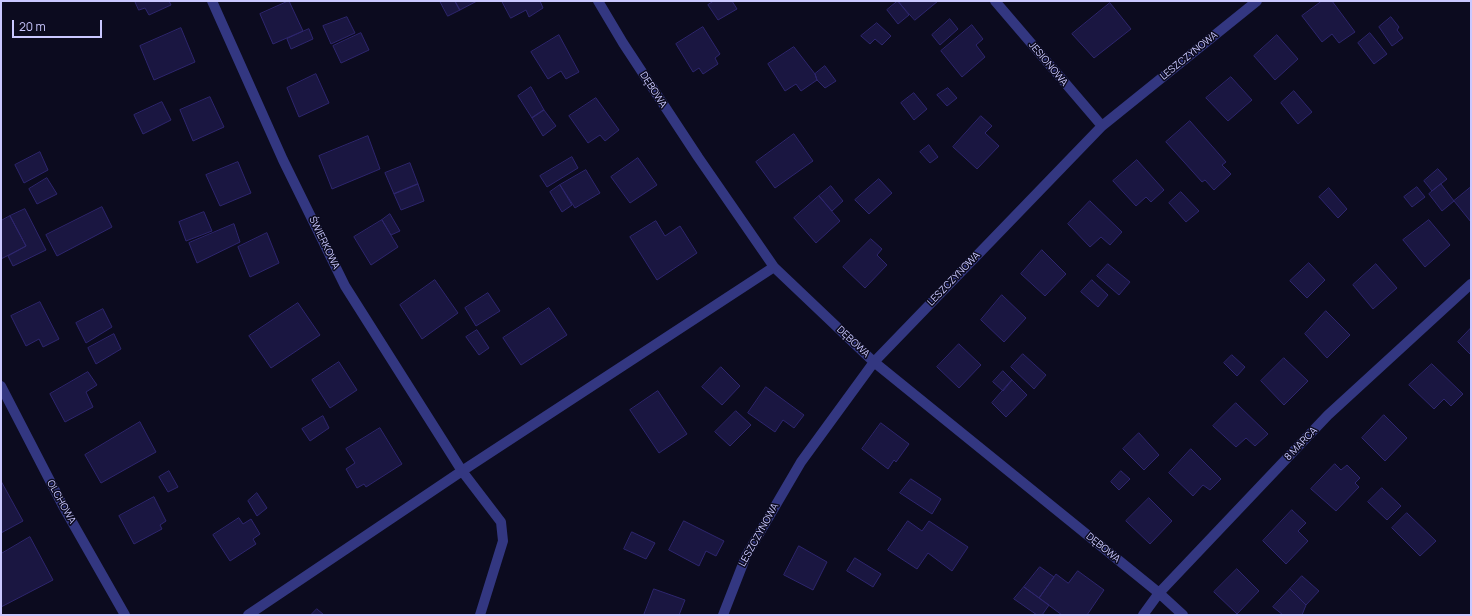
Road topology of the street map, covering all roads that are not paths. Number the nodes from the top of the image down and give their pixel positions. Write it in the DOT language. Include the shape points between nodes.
graph roads {
  1 [pos="212,1"];
  2 [pos="598,1"];
  3 [pos="995,1"];
  4 [pos="1257,1"];
  5 [pos="1102,126"];
  6 [pos="774,267"];
  7 [pos="1471,284"];
  8 [pos="874,362"];
  9 [pos="1,386"];
  10 [pos="462,471"];
  11 [pos="1159,593"];
  12 [pos="126,615"];
  13 [pos="248,615"];
  14 [pos="480,615"];
  15 [pos="723,615"];
  16 [pos="1143,615"];
  17 [pos="1183,615"];
  1 -- 10 [label="street, ŚWIERKOWA" via="283,160 346,286"];
  2 -- 6 [label="street, DĘBOWA" via="698,157"];
  3 -- 5 [label="street, JESIONOWA"];
  4 -- 5 [label="street, LESZCZYNOWA"];
  5 -- 8 [label="street, LESZCZYNOWA"];
  6 -- 8 [label="street, DĘBOWA"];
  6 -- 10 [label="street"];
  7 -- 11 [label="street, 8 MARCA" via="1328,415"];
  8 -- 11 [label="street, DĘBOWA"];
  8 -- 15 [label="street, LESZCZYNOWA" via="801,462 746,556"];
  9 -- 12 [label="street, OLCHOWA" via="63,506"];
  10 -- 13 [label="street"];
  10 -- 14 [label="street, ŚWIERKOWA" via="501,522 503,541"];
  11 -- 16 [label="street, 8 MARCA"];
  11 -- 17 [label="street, DĘBOWA"];
}
